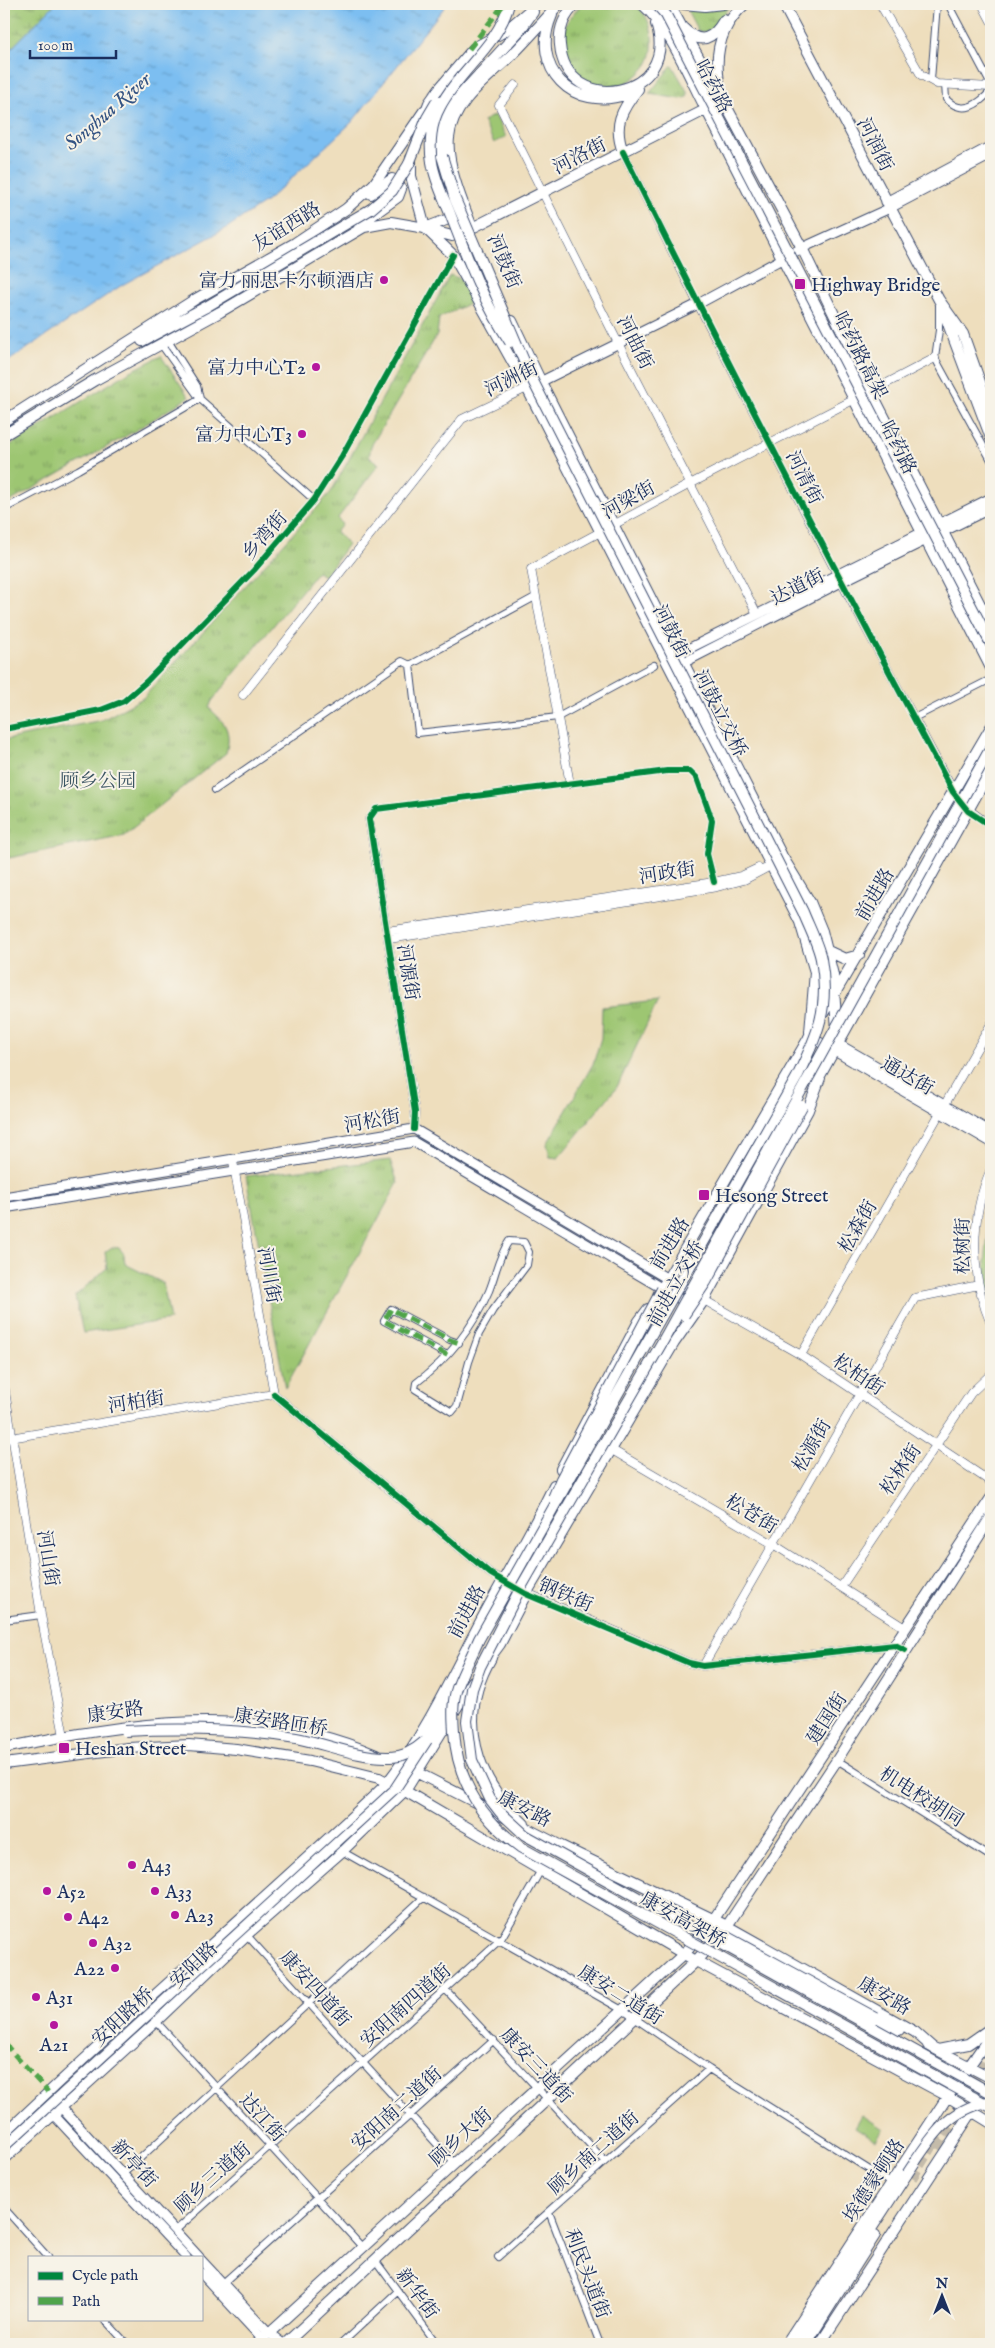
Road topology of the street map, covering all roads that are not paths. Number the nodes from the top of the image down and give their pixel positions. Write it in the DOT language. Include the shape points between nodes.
graph roads {
  1 [pos="509,4"];
  2 [pos="538,4"];
  3 [pos="576,4"];
  4 [pos="641,4"];
  5 [pos="656,4"];
  6 [pos="669,4"];
  7 [pos="683,4"];
  8 [pos="723,4"];
  9 [pos="737,4"];
  10 [pos="745,4"];
  11 [pos="784,4"];
  12 [pos="880,4"];
  13 [pos="938,4"];
  14 [pos="948,4"];
  15 [pos="982,4"];
  16 [pos="557,7"];
  17 [pos="991,21"];
  18 [pos="678,22"];
  19 [pos="664,29"];
  20 [pos="480,54"];
  21 [pos="931,80"];
  22 [pos="945,84"];
  23 [pos="514,85"];
  24 [pos="991,87"];
  25 [pos="638,89"];
  26 [pos="723,100"];
  27 [pos="429,103"];
  28 [pos="704,110"];
  29 [pos="991,146"];
  30 [pos="623,152"];
  31 [pos="991,155"];
  32 [pos="544,192"];
  33 [pos="888,205"];
  34 [pos="466,213"];
  35 [pos="329,221"];
  36 [pos="425,228"];
  37 [pos="472,228"];
  38 [pos="339,242"];
  39 [pos="802,248"];
  40 [pos="453,255"];
  41 [pos="783,258"];
  42 [pos="939,300"];
  43 [pos="698,304"];
  44 [pos="164,341"];
  45 [pos="618,343"];
  46 [pos="935,358"];
  47 [pos="84,372"];
  48 [pos="530,375"];
  49 [pos="540,382"];
  50 [pos="194,387"];
  51 [pos="527,388"];
  52 [pos="871,391"];
  53 [pos="200,399"];
  54 [pos="854,400"];
  55 [pos="991,413"];
  56 [pos="4,421"];
  57 [pos="4,435"];
  58 [pos="991,438"];
  59 [pos="770,442"];
  60 [pos="991,460"];
  61 [pos="690,484"];
  62 [pos="991,498"];
  63 [pos="314,500"];
  64 [pos="991,508"];
  65 [pos="4,509"];
  66 [pos="613,526"];
  67 [pos="940,529"];
  68 [pos="601,532"];
  69 [pos="925,536"];
  70 [pos="839,578"];
  71 [pos="535,597"];
  72 [pos="757,614"];
  73 [pos="991,626"];
  74 [pos="991,644"];
  75 [pos="681,659"];
  76 [pos="654,664"];
  77 [pos="669,664"];
  78 [pos="410,665"];
  79 [pos="991,668"];
  80 [pos="991,679"];
  81 [pos="243,695"];
  82 [pos="558,717"];
  83 [pos="914,718"];
  84 [pos="991,727"];
  85 [pos="4,729"];
  86 [pos="991,748"];
  87 [pos="991,769"];
  88 [pos="570,784"];
  89 [pos="215,790"];
  90 [pos="953,792"];
  91 [pos="968,811"];
  92 [pos="369,819"];
  93 [pos="991,826"];
  94 [pos="782,856"];
  95 [pos="771,865"];
  96 [pos="714,882"];
  97 [pos="388,935"];
  98 [pos="828,951"];
  99 [pos="859,955"];
  100 [pos="835,994"];
  101 [pos="821,1023"];
  102 [pos="991,1024"];
  103 [pos="809,1036"];
  104 [pos="836,1048"];
  105 [pos="820,1078"];
  106 [pos="942,1109"];
  107 [pos="414,1129"];
  108 [pos="991,1132"];
  109 [pos="991,1142"];
  110 [pos="233,1160"];
  111 [pos="991,1169"];
  112 [pos="236,1171"];
  113 [pos="4,1197"];
  114 [pos="4,1208"];
  115 [pos="665,1284"];
  116 [pos="979,1284"];
  117 [pos="704,1300"];
  118 [pos="696,1309"];
  119 [pos="991,1324"];
  120 [pos="664,1339"];
  121 [pos="459,1343"];
  122 [pos="447,1355"];
  123 [pos="801,1355"];
  124 [pos="991,1374"];
  125 [pos="4,1385"];
  126 [pos="860,1393"];
  127 [pos="274,1394"];
  128 [pos="579,1431"];
  129 [pos="12,1438"];
  130 [pos="4,1439"];
  131 [pos="935,1446"];
  132 [pos="611,1448"];
  133 [pos="991,1482"];
  134 [pos="991,1498"];
  135 [pos="991,1517"];
  136 [pos="545,1520"];
  137 [pos="773,1544"];
  138 [pos="502,1580"];
  139 [pos="841,1587"];
  140 [pos="526,1594"];
  141 [pos="41,1615"];
  142 [pos="4,1620"];
  143 [pos="905,1628"];
  144 [pos="500,1644"];
  145 [pos="895,1645"];
  146 [pos="905,1650"];
  147 [pos="703,1666"];
  148 [pos="457,1689"];
  149 [pos="468,1707"];
  150 [pos="89,1733"];
  151 [pos="64,1736"];
  152 [pos="427,1740"];
  153 [pos="4,1743"];
  154 [pos="4,1748"];
  155 [pos="837,1760"];
  156 [pos="4,1764"];
  157 [pos="402,1765"];
  158 [pos="418,1772"];
  159 [pos="392,1785"];
  160 [pos="534,1833"];
  161 [pos="326,1842"];
  162 [pos="343,1851"];
  163 [pos="991,1857"];
  164 [pos="541,1870"];
  165 [pos="424,1897"];
  166 [pos="669,1914"];
  167 [pos="714,1919"];
  168 [pos="234,1922"];
  169 [pos="660,1926"];
  170 [pos="727,1926"];
  171 [pos="247,1935"];
  172 [pos="501,1939"];
  173 [pos="685,1953"];
  174 [pos="696,1961"];
  175 [pos="445,1989"];
  176 [pos="309,2003"];
  177 [pos="142,2006"];
  178 [pos="624,2011"];
  179 [pos="635,2018"];
  180 [pos="157,2021"];
  181 [pos="991,2028"];
  182 [pos="991,2035"];
  183 [pos="494,2040"];
  184 [pos="935,2049"];
  185 [pos="363,2063"];
  186 [pos="968,2066"];
  187 [pos="709,2069"];
  188 [pos="991,2078"];
  189 [pos="991,2083"];
  190 [pos="217,2088"];
  191 [pos="539,2088"];
  192 [pos="48,2092"];
  193 [pos="991,2092"];
  194 [pos="942,2093"];
  195 [pos="40,2099"];
  196 [pos="548,2099"];
  197 [pos="991,2102"];
  198 [pos="991,2107"];
  199 [pos="61,2108"];
  200 [pos="973,2113"];
  201 [pos="53,2115"];
  202 [pos="410,2115"];
  203 [pos="991,2117"];
  204 [pos="991,2123"];
  205 [pos="4,2134"];
  206 [pos="270,2146"];
  207 [pos="4,2147"];
  208 [pos="4,2160"];
  209 [pos="605,2161"];
  210 [pos="455,2164"];
  211 [pos="123,2174"];
  212 [pos="892,2184"];
  213 [pos="318,2199"];
  214 [pos="4,2208"];
  215 [pos="549,2212"];
  216 [pos="175,2231"];
  217 [pos="362,2248"];
  218 [pos="47,2256"];
  219 [pos="185,2256"];
  220 [pos="198,2256"];
  221 [pos="498,2257"];
  222 [pos="375,2260"];
  223 [pos="202,2261"];
  224 [pos="202,2274"];
  225 [pos="223,2283"];
  226 [pos="398,2291"];
  227 [pos="105,2320"];
  228 [pos="264,2340"];
  229 [pos="127,2344"];
  230 [pos="284,2344"];
  231 [pos="341,2344"];
  232 [pos="438,2344"];
  233 [pos="600,2344"];
  234 [pos="786,2344"];
  235 [pos="796,2344"];
  236 [pos="806,2344"];
  237 [pos="813,2344"];
  238 [pos="820,2344"];
  1 -- 20 [label="main road, bridge" via="497,33"];
  2 -- 27 [label="main road, 友谊西路" via="505,31 474,48"];
  2 -- 48 [label="main road, bridge" via="520,30 453,103 444,119 440,142 455,198"];
  3 -- 4 [label="main road" via="569,10 560,31 561,55 575,78 588,87 609,91 634,86 649,74 659,52 657,25"];
  4 -- 19 [label="main road, 哈药路"];
  5 -- 74 [label="main road, 哈药路高架, bridge" via="670,24"];
  6 -- 18 [label="main road"];
  7 -- 8 [label="main road"];
  9 -- 18 [label="main road" via="710,38 694,36"];
  10 -- 26 [label="main road, 哈药路" via="729,22 719,47 717,75"];
  11 -- 33 [label="main road, 河润街"];
  12 -- 21 [label="street" via="920,75"];
  13 -- 21 [label="street"];
  14 -- 24 [label="street"];
  15 -- 17 [label="street"];
  16 -- 25 [label="main road" via="548,23 547,48 554,71 565,86 588,98 603,99"];
  16 -- 34 [label="main road, 河鼓街" via="472,92 453,120 448,140 449,153"];
  18 -- 26 [label="main road"];
  19 -- 25 [label="main road" via="662,58 655,73"];
  19 -- 28 [label="main road, 哈药路"];
  20 -- 47 [label="main road, bridge" via="435,103 409,164 392,191 371,209 206,308"];
  20 -- 48 [label="main road, bridge" via="440,107 432,134 432,163 486,303"];
  21 -- 22 [label="street"];
  22 -- 24 [label="street"];
  22 -- 24 [label="street" via="946,99 966,109 972,108"];
  23 -- 32 [label="street, 河曲街" via="499,105"];
  25 -- 30 [label="main road" via="621,113 619,133"];
  26 -- 28 [label="main road, 河洛街"];
  26 -- 39 [label="main road, 哈药路"];
  27 -- 35 [label="main road, 友谊西路" via="374,184"];
  27 -- 36 [label="main road" via="414,144 411,165"];
  28 -- 30 [label="main road, 河洛街"];
  28 -- 41 [label="main road, 哈药路"];
  29 -- 33 [label="main road"];
  30 -- 32 [label="main road, 河洛街"];
  30 -- 43 [label="street, 河清街"];
  31 -- 33 [label="main road"];
  32 -- 37 [label="main road, 河洛街"];
  32 -- 45 [label="street, 河曲街"];
  33 -- 39 [label="main road, 河洲街"];
  33 -- 42 [label="main road, 河润街"];
  34 -- 36 [label="main road"];
  34 -- 37 [label="main road, 河鼓街"];
  35 -- 38 [label="main road" via="359,204 389,180 399,184 401,192 398,197"];
  35 -- 47 [label="main road, 友谊西路" via="194,300"];
  36 -- 37 [label="main road, 河洛街" via="452,236"];
  36 -- 38 [label="main road, 友谊西路" via="399,222 377,223"];
  36 -- 40 [label="main road, 河鼓街"];
  37 -- 49 [label="main road, 河鼓街"];
  38 -- 44 [label="main road, 友谊西路"];
  39 -- 41 [label="main road, 河洲街"];
  39 -- 52 [label="main road, 哈药路"];
  40 -- 51 [label="main road, 河鼓街"];
  40 -- 63 [label="street, 乡湾街" via="342,456"];
  41 -- 43 [label="main road, 河洲街"];
  41 -- 54 [label="main road, 哈药路"];
  42 -- 46 [label="street, 河润街"];
  42 -- 55 [label="main road, 河润街" via="963,334"];
  42 -- 58 [label="main road"];
  43 -- 45 [label="main road, 河洲街"];
  43 -- 59 [label="street, 河清街"];
  44 -- 50 [label="street" via="167,352"];
  44 -- 50 [label="street" via="174,349"];
  44 -- 57 [label="main road, 友谊西路"];
  45 -- 49 [label="main road, 河洲街"];
  45 -- 61 [label="street, 河曲街"];
  46 -- 52 [label="street, 河梁街"];
  46 -- 60 [label="street"];
  47 -- 56 [label="main road, 友谊西路"];
  48 -- 101 [label="main road, 河鼓立交桥, bridge" via="803,912 821,958 824,990"];
  49 -- 51 [label="main road, 河洲街"];
  49 -- 66 [label="main road, 河鼓街"];
  50 -- 53 [label="street"];
  51 -- 68 [label="main road, 河鼓街"];
  51 -- 81 [label="street, 河洲街" via="462,419"];
  52 -- 54 [label="street, 河梁街"];
  52 -- 67 [label="main road, 哈药路"];
  53 -- 63 [label="street"];
  53 -- 65 [label="street"];
  54 -- 59 [label="street, 河梁街"];
  54 -- 69 [label="main road, 哈药路"];
  59 -- 61 [label="street, 河梁街"];
  59 -- 70 [label="street, 河清街"];
  61 -- 66 [label="street, 河梁街"];
  61 -- 72 [label="street, 河曲街"];
  62 -- 67 [label="main road"];
  63 -- 85 [label="street, 乡湾街" via="254,570 130,696 101,710"];
  64 -- 67 [label="main road"];
  66 -- 68 [label="street, 河梁街"];
  66 -- 75 [label="main road, 河鼓街"];
  67 -- 69 [label="main road"];
  67 -- 73 [label="main road, 哈药路"];
  68 -- 71 [label="street, 河梁街" via="531,569"];
  68 -- 77 [label="main road, 河鼓街"];
  69 -- 70 [label="main road"];
  69 -- 79 [label="main road, 哈药路"];
  70 -- 72 [label="main road"];
  70 -- 75 [label="main road, 达道街"];
  70 -- 83 [label="street, 河清街"];
  71 -- 78 [label="street"];
  71 -- 82 [label="street, 河梁街"];
  72 -- 75 [label="main road"];
  75 -- 77 [label="main road"];
  75 -- 94 [label="main road, 河鼓街"];
  76 -- 82 [label="street"];
  77 -- 95 [label="main road, 河鼓街"];
  78 -- 82 [label="street" via="418,733"];
  78 -- 89 [label="street" via="402,661"];
  80 -- 83 [label="street"];
  82 -- 88 [label="street, 河梁街"];
  83 -- 90 [label="street, 河清街"];
  84 -- 90 [label="main road, 前进路"];
  86 -- 120 [label="main road, 前进立交桥, bridge"];
  87 -- 91 [label="main road"];
  88 -- 92 [label="street" via="376,809"];
  88 -- 96 [label="street" via="690,771 697,778 712,820 707,854"];
  90 -- 91 [label="street, 河清街"];
  90 -- 99 [label="main road, 前进路"];
  91 -- 93 [label="street, 河清街"];
  91 -- 104 [label="main road"];
  92 -- 97 [label="street, 河源街"];
  94 -- 95 [label="street, 河政街"];
  94 -- 98 [label="main road, 河鼓街" via="810,902"];
  95 -- 96 [label="street, 河政街"];
  95 -- 97 [label="street, 河政街" via="744,880 717,887"];
  95 -- 103 [label="main road, 河鼓街" via="800,922 812,957 815,972"];
  96 -- 97 [label="street, 河政街"];
  97 -- 107 [label="street, 河源街" via="415,1112"];
  98 -- 99 [label="main road" via="845,959"];
  98 -- 100 [label="main road, 河鼓街"];
  99 -- 100 [label="main road, 前进路"];
  100 -- 103 [label="main road, 前进路"];
  100 -- 104 [label="main road, 河鼓街"];
  101 -- 136 [label="main road, 前进立交桥, bridge" via="797,1077"];
  102 -- 106 [label="street, 松森街"];
  103 -- 104 [label="main road, 通达街"];
  103 -- 115 [label="main road, 前进路"];
  104 -- 105 [label="main road"];
  104 -- 106 [label="main road, 通达街"];
  105 -- 117 [label="main road" via="808,1110"];
  105 -- 120 [label="main road, bridge" via="706,1282 683,1318"];
  106 -- 108 [label="main road, 通达街"];
  106 -- 109 [label="main road, 通达街"];
  106 -- 123 [label="street, 松森街"];
  107 -- 110 [label="main road, 河松街"];
  107 -- 115 [label="main road, 河松街"];
  110 -- 112 [label="street, 河川街"];
  110 -- 113 [label="main road, 河松街"];
  111 -- 116 [label="street, 松树街" via="984,1183 977,1218"];
  112 -- 114 [label="main road"];
  112 -- 115 [label="main road, 河松街" via="414,1142"];
  112 -- 127 [label="street, 河川街"];
  115 -- 117 [label="main road, 河松街"];
  115 -- 118 [label="main road, 河松街"];
  115 -- 128 [label="main road, 前进路" via="639,1321"];
  115 -- 136 [label="main road, bridge" via="560,1479"];
  116 -- 119 [label="street, 松树街"];
  116 -- 126 [label="street, 松源街" via="915,1298"];
  117 -- 118 [label="main road"];
  117 -- 123 [label="street, 松柏街"];
  118 -- 132 [label="main road"];
  120 -- 149 [label="main road, 前进立交桥, bridge" via="520,1589 480,1667"];
  121 -- 122 [label="street"];
  121 -- 122 [label="street" via="391,1308 384,1321"];
  121 -- 122 [label="street" via="489,1290 502,1251 509,1242 524,1242 529,1252 527,1265 479,1334 458,1406 452,1412 415,1389 416,1383"];
  123 -- 126 [label="street, 松柏街"];
  124 -- 131 [label="street, 松林街" via="971,1393"];
  125 -- 129 [label="street, 河山街"];
  126 -- 131 [label="street, 松柏街"];
  126 -- 137 [label="street, 松源街"];
  127 -- 129 [label="street, 河柏街"];
  127 -- 138 [label="street, 钢铁街"];
  128 -- 132 [label="street, 松苍街"];
  128 -- 138 [label="main road, 前进路" via="539,1517"];
  129 -- 130 [label="street, 河柏街"];
  129 -- 141 [label="street, 河山街"];
  131 -- 133 [label="street, 松柏街"];
  131 -- 139 [label="street, 松林街"];
  132 -- 137 [label="street, 松苍街"];
  132 -- 140 [label="main road"];
  134 -- 143 [label="main road, 建国街"];
  135 -- 146 [label="main road, 建国街"];
  136 -- 148 [label="main road, 前进立交桥, bridge" via="481,1634"];
  137 -- 139 [label="street, 松苍街"];
  137 -- 147 [label="street, 松源街"];
  138 -- 140 [label="street, 钢铁街"];
  138 -- 157 [label="main road, 前进路"];
  139 -- 143 [label="street, 松苍街"];
  140 -- 144 [label="main road"];
  140 -- 147 [label="street, 钢铁街"];
  141 -- 142 [label="street"];
  141 -- 151 [label="street, 河山街"];
  143 -- 145 [label="main road, 建国街"];
  144 -- 158 [label="main road" via="471,1683"];
  144 -- 160 [label="main road" via="486,1667 475,1698 473,1733 476,1752 484,1773 501,1800"];
  145 -- 146 [label="street"];
  145 -- 147 [label="street, 钢铁街"];
  145 -- 167 [label="main road, 建国街"];
  146 -- 155 [label="main road, 建国街"];
  148 -- 152 [label="main road, bridge"];
  148 -- 169 [label="main road, 康安高架桥, bridge" via="453,1716 458,1760 468,1789 487,1818 520,1847"];
  149 -- 166 [label="main road, 康安高架桥, bridge" via="472,1760 500,1812 525,1835 546,1848"];
  150 -- 151 [label="main road, 康安路"];
  150 -- 152 [label="main road, 康安路匝桥, bridge" via="195,1728 238,1731 297,1738 366,1755 390,1757 404,1755"];
  150 -- 157 [label="main road, 康安路" via="156,1723 229,1722 319,1736 359,1747"];
  151 -- 153 [label="main road, 康安路"];
  151 -- 154 [label="main road, 康安路"];
  152 -- 159 [label="main road, bridge"];
  155 -- 163 [label="street, 机电校胡同"];
  155 -- 170 [label="main road, 建国街"];
  156 -- 159 [label="main road, 康安路" via="128,1748 189,1745 310,1761"];
  157 -- 158 [label="main road, 康安路"];
  157 -- 159 [label="main road, 前进路"];
  158 -- 159 [label="main road"];
  158 -- 160 [label="main road, 康安路"];
  159 -- 161 [label="main road, 安阳路"];
  159 -- 162 [label="main road, 安阳路"];
  159 -- 164 [label="main road, 康安路"];
  159 -- 207 [label="main road, 安阳路桥, bridge"];
  160 -- 167 [label="main road, 康安路"];
  161 -- 162 [label="street, 康安二道街"];
  161 -- 168 [label="main road, 安阳路"];
  162 -- 165 [label="street, 康安二道街"];
  162 -- 171 [label="main road, 安阳路"];
  164 -- 172 [label="street, 安阳南四道街"];
  164 -- 173 [label="main road, 康安路"];
  165 -- 172 [label="street, 康安二道街"];
  165 -- 176 [label="street"];
  166 -- 184 [label="main road, 康安路, bridge" via="727,1937"];
  166 -- 193 [label="main road, 康安高架桥, bridge"];
  167 -- 170 [label="main road, 康安路"];
  167 -- 173 [label="main road, 建国街"];
  168 -- 171 [label="street, 康安四道街"];
  168 -- 177 [label="main road, 安阳路"];
  169 -- 194 [label="main road, bridge" via="717,1964 921,2076"];
  169 -- 198 [label="main road, 康安高架桥, bridge"];
  170 -- 174 [label="main road, 建国街"];
  170 -- 184 [label="main road, 康安路" via="915,2032"];
  171 -- 176 [label="street, 康安四道街"];
  171 -- 180 [label="main road, 安阳路"];
  172 -- 175 [label="street, 安阳南四道街"];
  172 -- 178 [label="street, 康安二道街"];
  173 -- 174 [label="main road, 康安路"];
  173 -- 178 [label="main road, 顾乡大街"];
  174 -- 179 [label="main road, 顾乡大街"];
  174 -- 194 [label="main road, 康安路"];
  175 -- 183 [label="street, 康安三道街"];
  175 -- 185 [label="street, 安阳南四道街"];
  176 -- 185 [label="street, 康安四道街"];
  176 -- 190 [label="street"];
  177 -- 180 [label="street, 达江街"];
  177 -- 192 [label="main road, 安阳路"];
  178 -- 179 [label="street, 康安二道街"];
  178 -- 191 [label="main road, 顾乡大街"];
  179 -- 187 [label="street, 康安二道街"];
  179 -- 196 [label="main road, 顾乡大街"];
  180 -- 190 [label="street, 达江街"];
  180 -- 199 [label="main road, 安阳路"];
  181 -- 184 [label="main road" via="968,2044"];
  182 -- 186 [label="main road, 埃德蒙顿路"];
  183 -- 191 [label="street, 康安三道街"];
  183 -- 202 [label="street, 安阳南二道街"];
  184 -- 186 [label="main road, 康安路"];
  185 -- 202 [label="street, 康安四道街"];
  185 -- 206 [label="street, 安阳南四道街"];
  186 -- 188 [label="main road, 康安路"];
  186 -- 212 [label="main road, 埃德蒙顿路"];
  187 -- 209 [label="street, 顾乡南二道街"];
  187 -- 212 [label="street, 康安二道街"];
  189 -- 238 [label="main road"];
  190 -- 206 [label="street, 达江街"];
  190 -- 211 [label="street"];
  191 -- 196 [label="street, 康安三道街"];
  191 -- 210 [label="main road, 顾乡大街"];
  192 -- 195 [label="main road, 安阳路"];
  192 -- 199 [label="main road, 新亭街"];
  194 -- 200 [label="main road"];
  195 -- 201 [label="main road"];
  195 -- 205 [label="main road, 安阳路"];
  196 -- 209 [label="street, 康安三道街"];
  196 -- 222 [label="main road, 顾乡大街"];
  197 -- 235 [label="main road, bridge" via="963,2110 932,2136"];
  199 -- 201 [label="main road, 安阳路"];
  199 -- 211 [label="main road, 新亭街"];
  200 -- 203 [label="main road"];
  200 -- 204 [label="main road"];
  201 -- 208 [label="main road, 安阳路"];
  201 -- 219 [label="main road"];
  202 -- 210 [label="street, 康安四道街"];
  202 -- 213 [label="street, 安阳南二道街"];
  206 -- 213 [label="street, 达江街"];
  206 -- 216 [label="street, 顾乡三道街"];
  209 -- 215 [label="street, 顾乡南二道街"];
  210 -- 217 [label="main road, 顾乡大街"];
  211 -- 216 [label="main road, 新亭街"];
  212 -- 234 [label="main road, 埃德蒙顿路"];
  213 -- 217 [label="street, 达江街"];
  213 -- 225 [label="street, 安阳南二道街"];
  214 -- 218 [label="street"];
  215 -- 221 [label="street, 顾乡南二道街"];
  215 -- 233 [label="street, 利民头道街"];
  216 -- 220 [label="main road, 新亭街"];
  217 -- 228 [label="main road, 顾乡大街"];
  222 -- 226 [label="street, 新华街"];
  222 -- 230 [label="main road, 顾乡大街"];
  223 -- 225 [label="main road"];
  224 -- 228 [label="main road"];
  225 -- 228 [label="main road"];
  226 -- 231 [label="street"];
  226 -- 232 [label="street, 新华街"];
  227 -- 229 [label="street"];
  228 -- 230 [label="main road"];
  236 -- 237 [label="main road, 埃德蒙顿路" via="915,2179"];
}
